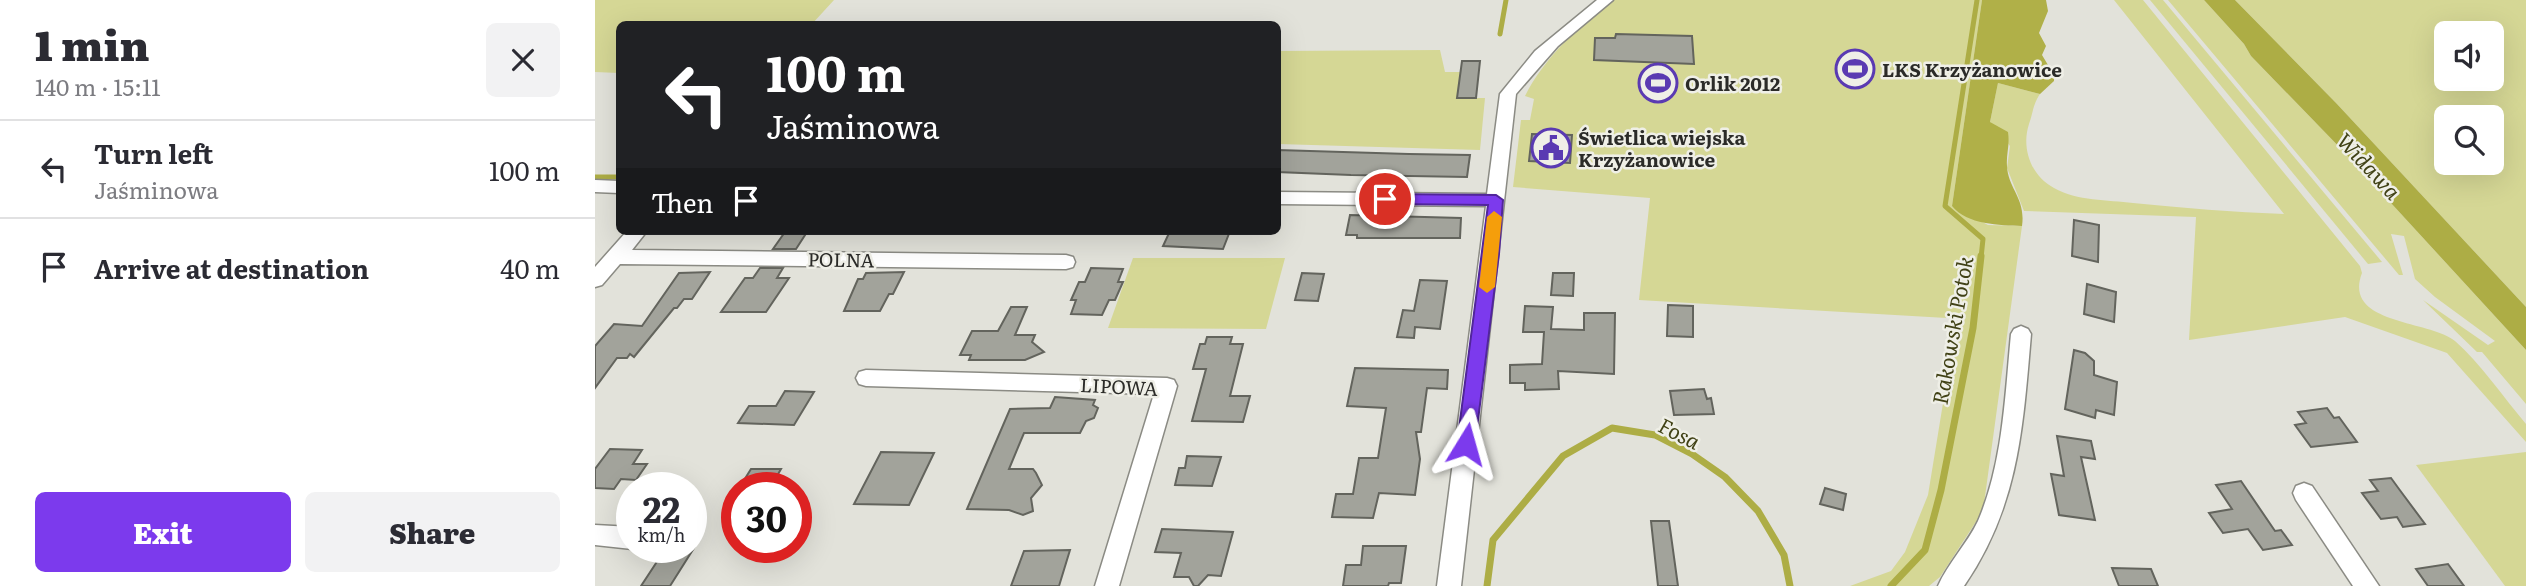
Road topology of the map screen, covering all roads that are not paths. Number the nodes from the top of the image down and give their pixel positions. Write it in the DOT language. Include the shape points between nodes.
graph roads {
  1 [pos="1606,0"];
  2 [pos="595,186"];
  3 [pos="616,187"];
  4 [pos="1281,198"];
  5 [pos="1496,200"];
  6 [pos="634,235"];
  7 [pos="615,257"];
  8 [pos="1066,261"];
  9 [pos="595,280"];
  10 [pos="2021,334"];
  11 [pos="866,378"];
  12 [pos="2304,494"];
  13 [pos="595,536"];
  14 [pos="616,537"];
  15 [pos="1107,586"];
  16 [pos="1449,586"];
  17 [pos="1950,586"];
  18 [pos="2367,586"];
  1 -- 5 [label="street" via="1526,67 1509,94"];
  2 -- 3 [label="street"];
  4 -- 5 [label="street"];
  5 -- 16 [label="street"];
  6 -- 7 [label="street"];
  7 -- 8 [label="street, POLNA"];
  7 -- 9 [label="street"];
  10 -- 17 [label="street" via="1998,492 1973,554"];
  11 -- 15 [label="street, LIPOWA" via="1167,386"];
  12 -- 18 [label="street"];
  13 -- 14 [label="street"];
}
